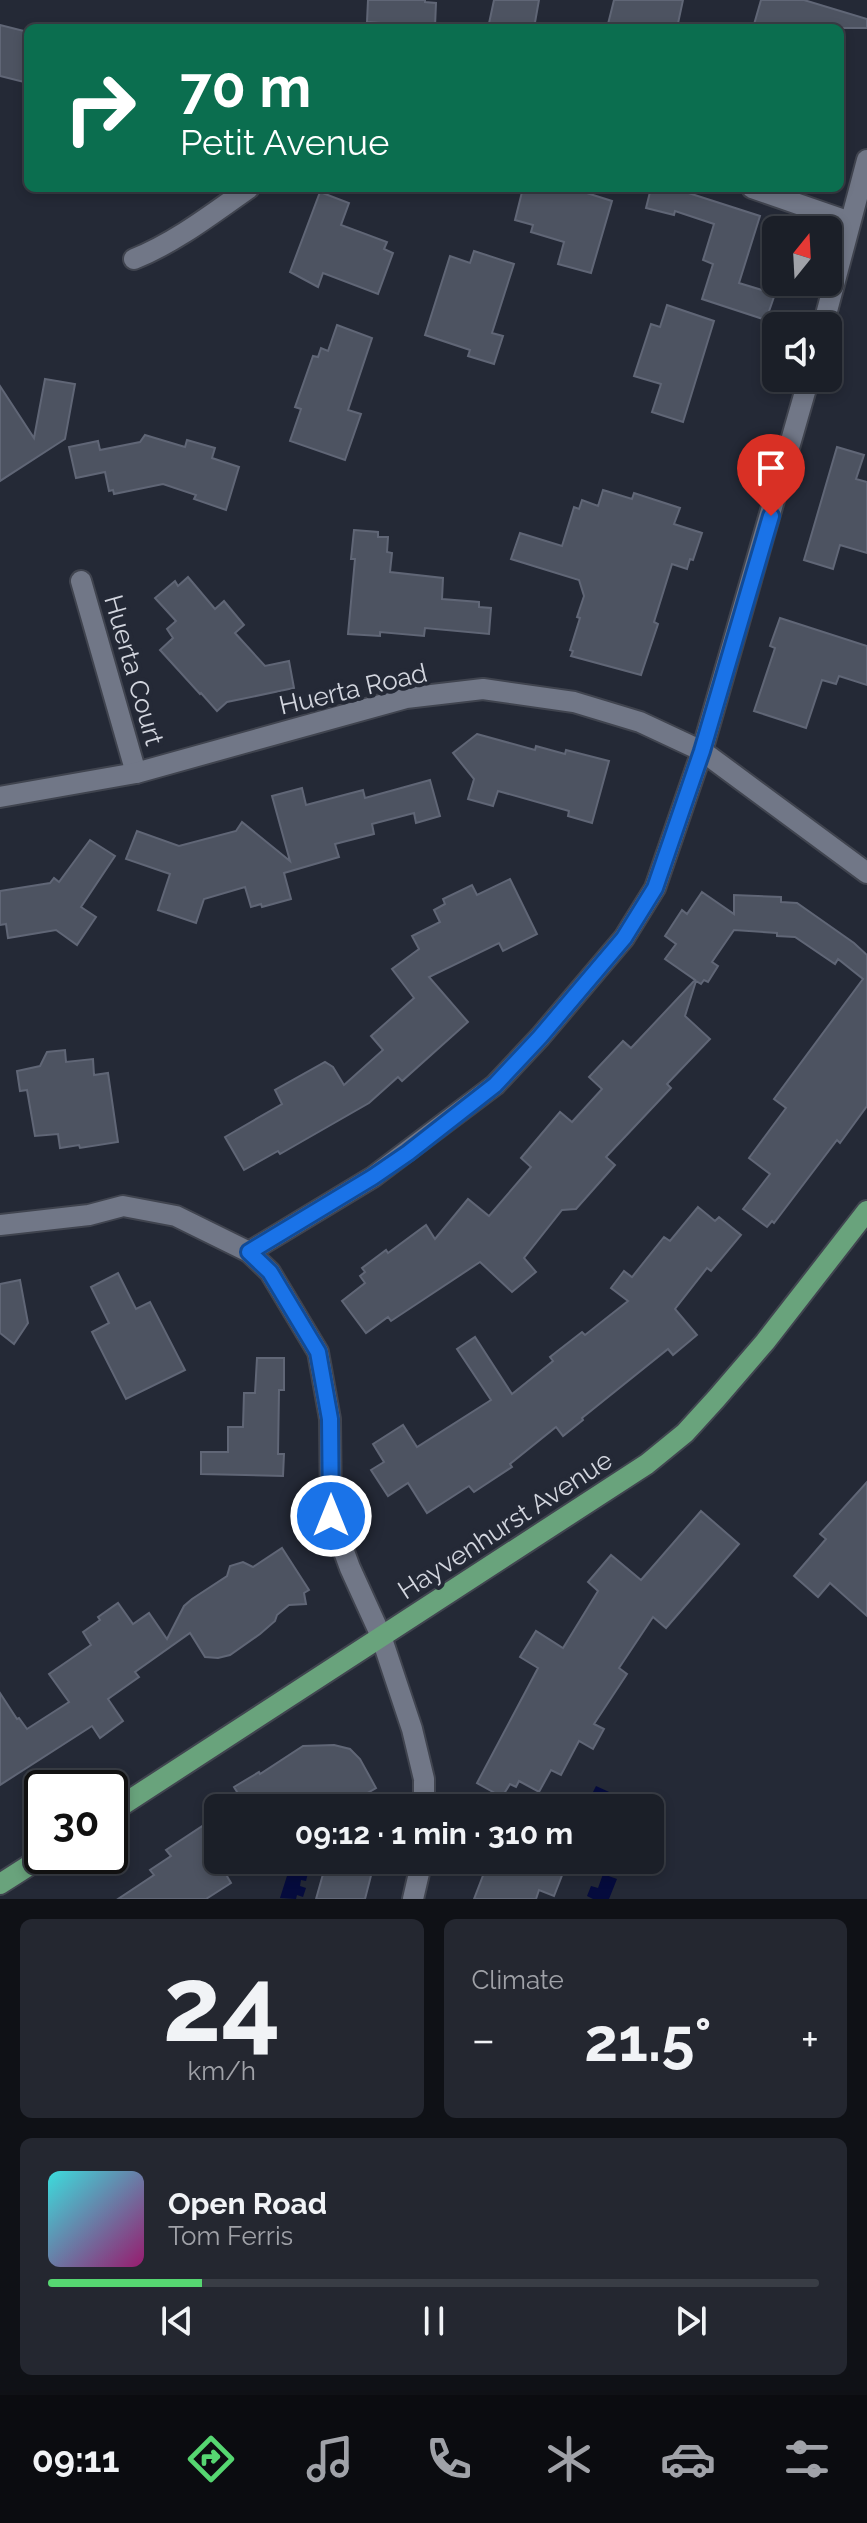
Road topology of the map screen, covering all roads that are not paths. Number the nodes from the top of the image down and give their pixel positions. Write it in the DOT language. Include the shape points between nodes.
graph roads {
  1 [pos="867,160"];
  2 [pos="243,192"];
  3 [pos="764,192"];
  4 [pos="850,222"];
  5 [pos="134,259"];
  6 [pos="827,312"];
  7 [pos="805,392"];
  8 [pos="81,581"];
  9 [pos="702,751"];
  10 [pos="136,773"];
  11 [pos="0,797"];
  12 [pos="867,873"];
  13 [pos="867,1211"];
  14 [pos="0,1225"];
  15 [pos="249,1252"];
  16 [pos="381,1636"];
  17 [pos="424,1794"];
  18 [pos="128,1801"];
  19 [pos="24,1869"];
  20 [pos="419,1874"];
  21 [pos="0,1884"];
  22 [pos="413,1899"];
  1 -- 4 [label="street"];
  2 -- 5 [label="street" via="171,241"];
  3 -- 4 [label="street"];
  4 -- 6 [label="street"];
  7 -- 9 [label="street"];
  8 -- 10 [label="street, Huerta Court"];
  9 -- 10 [label="street, Huerta Road" via="640,722 574,702 483,689 406,698"];
  9 -- 12 [label="street, Huerta Road"];
  9 -- 15 [label="street" via="655,888 624,938 540,1037 495,1085 408,1153"];
  10 -- 11 [label="street, Huerta Road"];
  13 -- 16 [label="main road, Hayvenhurst Avenue" via="765,1342 685,1433 610,1489"];
  14 -- 15 [label="street" via="123,1206 176,1216"];
  15 -- 16 [label="street" via="270,1272 318,1352 330,1419 331,1516"];
  16 -- 17 [label="street" via="412,1729"];
  16 -- 18 [label="main road, Hayvenhurst Avenue"];
  19 -- 21 [label="main road"];
  20 -- 22 [label="street"];
}
